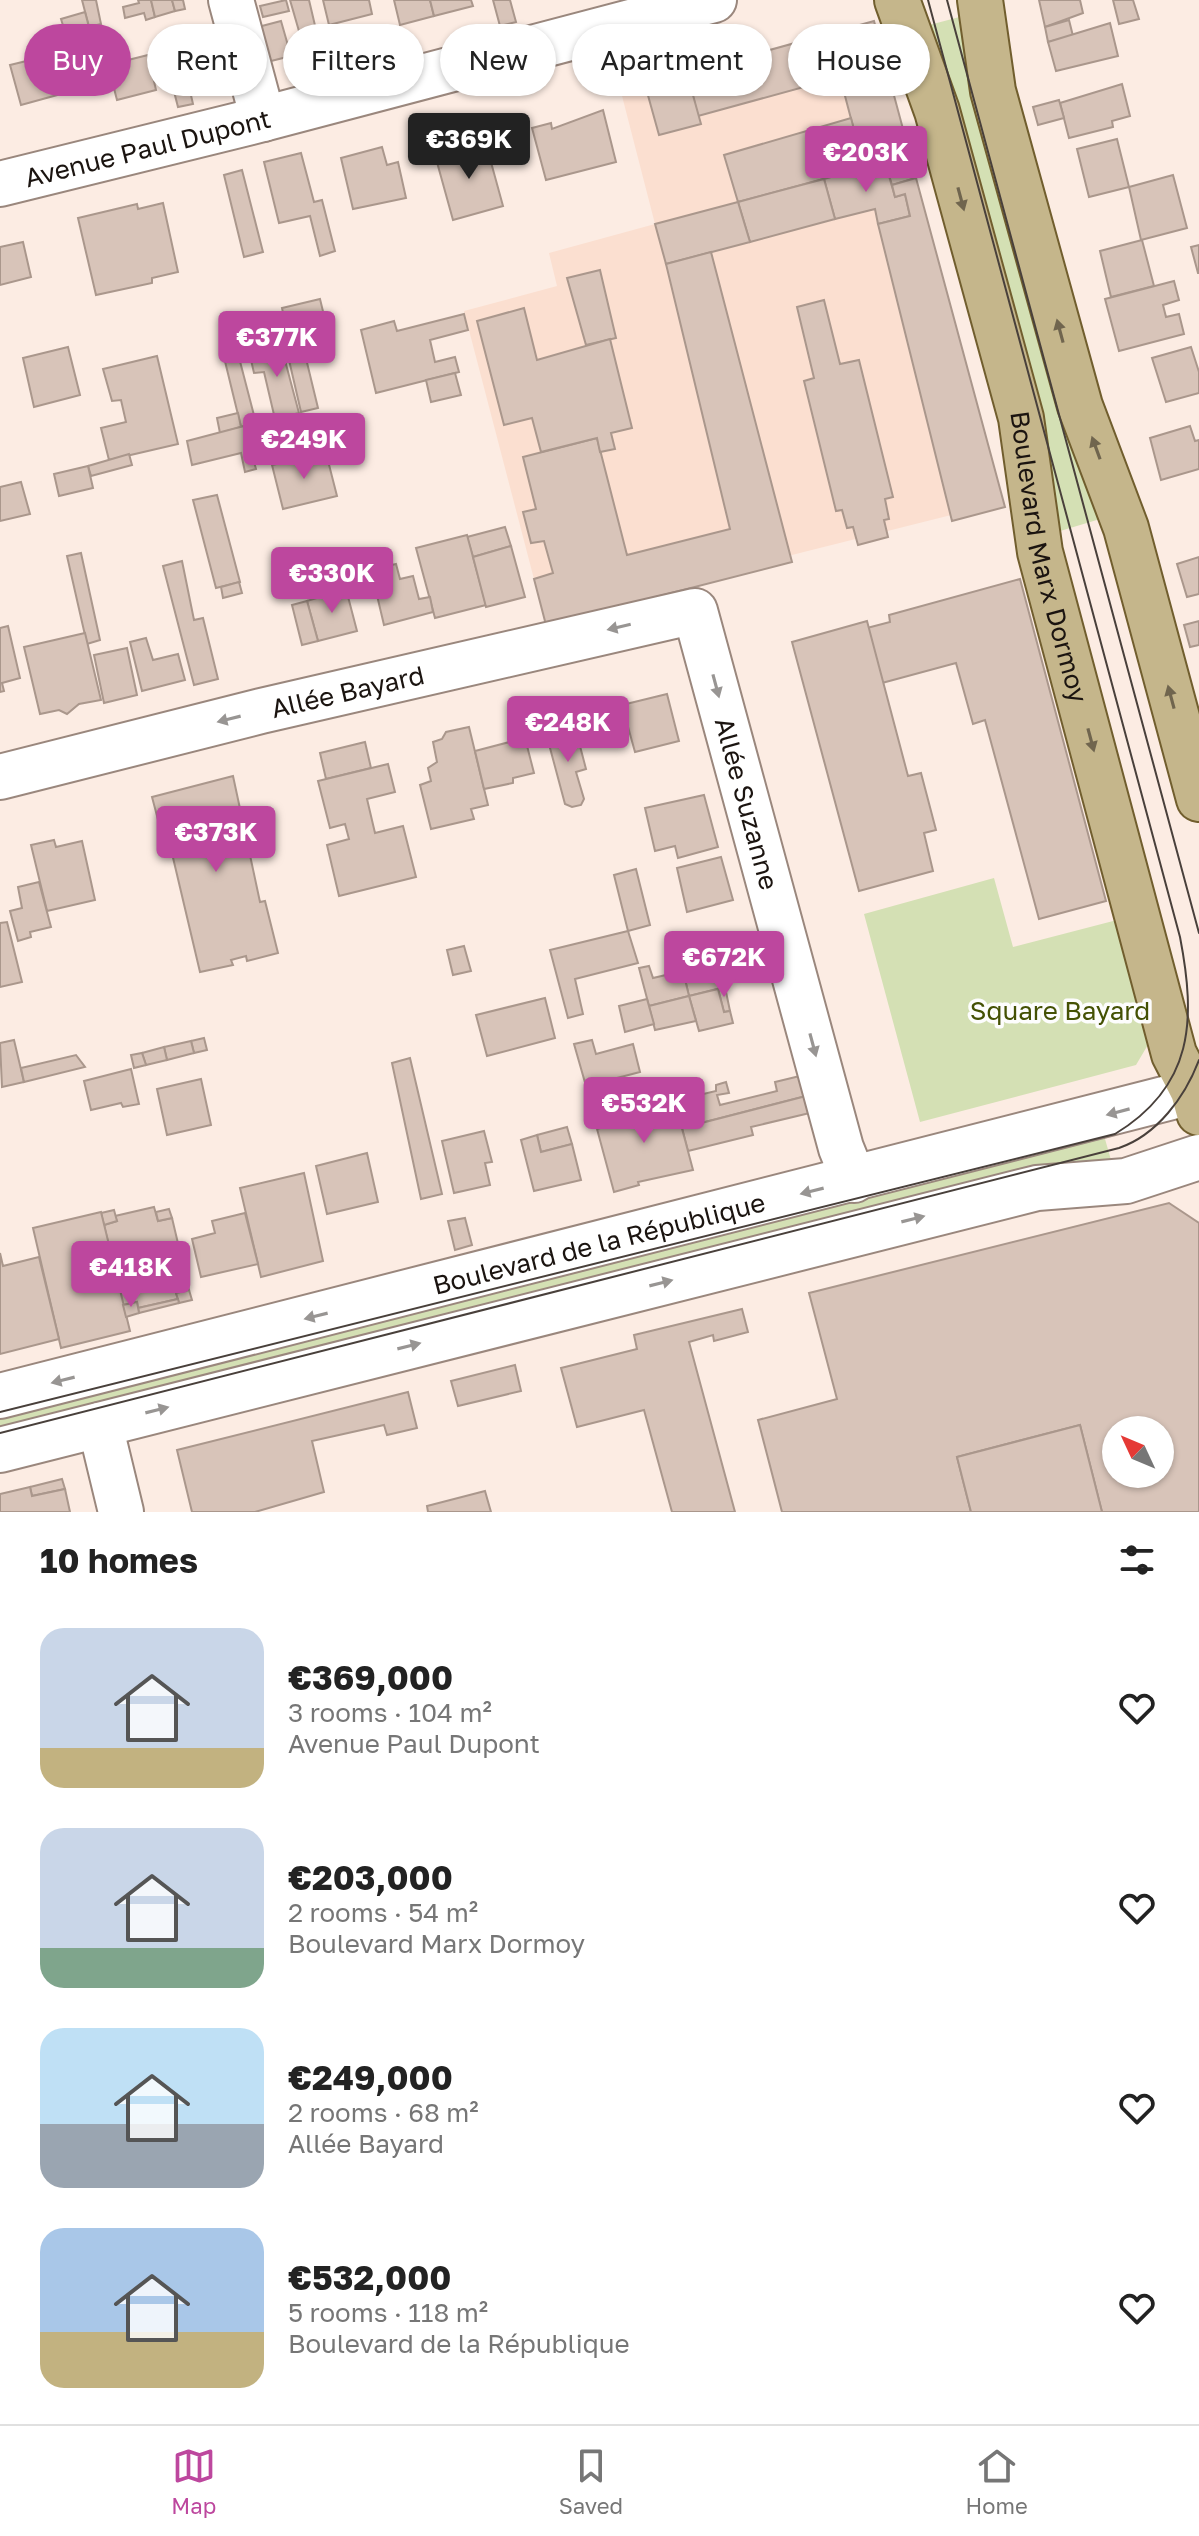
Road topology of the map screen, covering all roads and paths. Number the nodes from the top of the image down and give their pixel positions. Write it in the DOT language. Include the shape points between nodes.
graph roads {
  1 [pos="231,0"];
  2 [pos="714,0"];
  3 [pos="897,0"];
  4 [pos="980,0"];
  5 [pos="263,119"];
  6 [pos="0,184"];
  7 [pos="695,611"];
  8 [pos="0,777"];
  9 [pos="1199,799"];
  10 [pos="1197,1098"];
  11 [pos="1199,1157"];
  12 [pos="854,1180"];
  13 [pos="0,1396"];
  14 [pos="100,1425"];
  15 [pos="0,1450"];
  16 [pos="121,1512"];
  1 -- 5 [label="street"];
  2 -- 5 [label="street, Avenue Paul Dupont"];
  3 -- 10 [label="main road, Boulevard Marx Dormoy, one-way" via="937,111 1021,418 1040,552 1174,1054"];
  9 -- 4 [label="main road, one-way" via="1126,528 1080,406 997,106"];
  5 -- 6 [label="street, Avenue Paul Dupont"];
  7 -- 8 [label="street, Allée Bayard, one-way"];
  7 -- 12 [label="street, Allée Suzanne, one-way"];
  10 -- 12 [label="street, Boulevard de la République, one-way"];
  14 -- 11 [label="street, Boulevard de la République, one-way" via="1037,1188 1126,1181"];
  12 -- 13 [label="street, Boulevard de la République, one-way"];
  14 -- 15 [label="street, Boulevard de la République"];
  14 -- 16 [label="street"];
}
